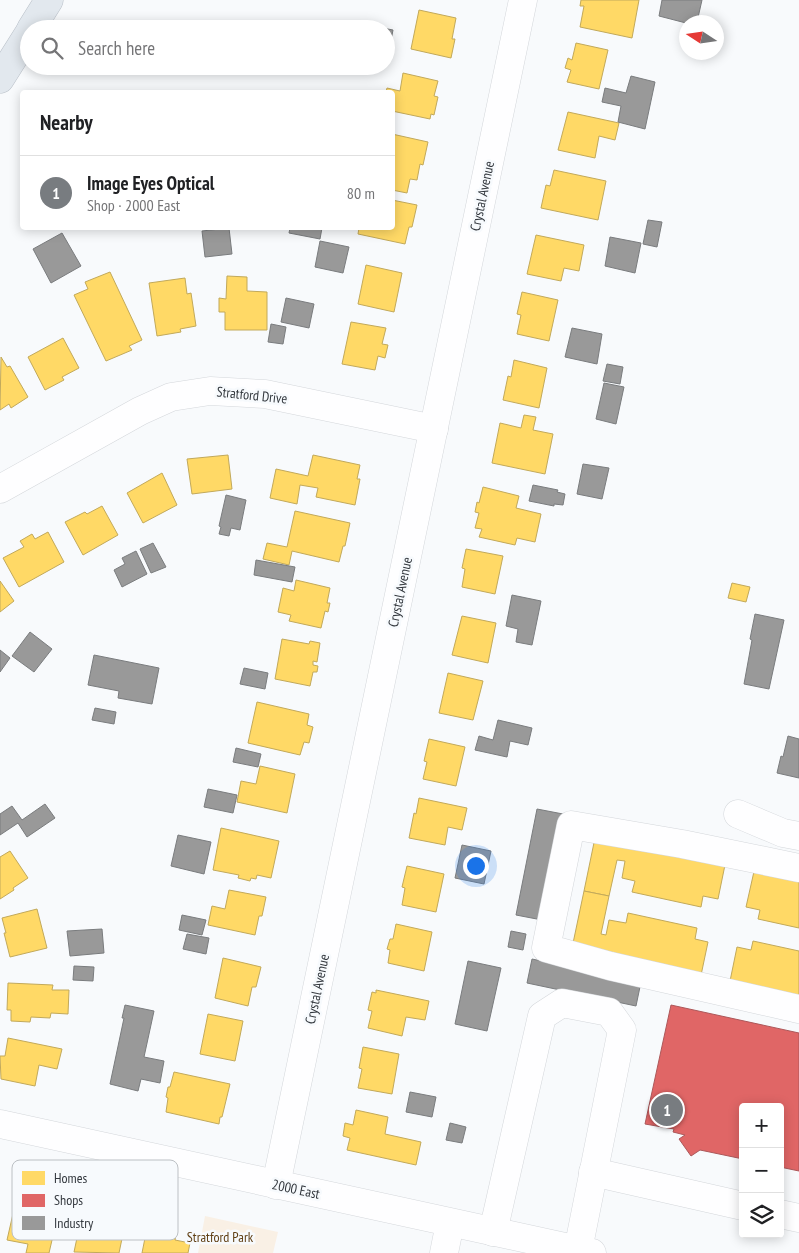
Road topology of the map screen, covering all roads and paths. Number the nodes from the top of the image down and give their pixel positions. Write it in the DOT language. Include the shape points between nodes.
graph roads {
  1 [pos="49,0"];
  2 [pos="523,0"];
  3 [pos="37,20"];
  4 [pos="20,47"];
  5 [pos="0,79"];
  6 [pos="434,428"];
  7 [pos="0,489"];
  8 [pos="738,814"];
  9 [pos="799,836"];
  10 [pos="799,868"];
  11 [pos="799,1009"];
  12 [pos="0,1124"];
  13 [pos="163,1160"];
  14 [pos="178,1163"];
  15 [pos="593,1172"];
  16 [pos="276,1185"];
  17 [pos="739,1205"];
  18 [pos="784,1215"];
  19 [pos="799,1218"];
  20 [pos="450,1223"];
  21 [pos="493,1232"];
  22 [pos="585,1252"];
  23 [pos="444,1253"];
  1 -- 3 [label="highway"];
  2 -- 6 [label="street, Crystal Avenue"];
  4 -- 5 [label="highway"];
  6 -- 7 [label="street, Stratford Drive" via="265,394 210,391 171,397 140,411"];
  6 -- 16 [label="street, Crystal Avenue"];
  8 -- 9 [label="street" via="783,833"];
  10 -- 11 [label="street" via="571,825 546,948"];
  12 -- 13 [label="street, 2000 East"];
  14 -- 16 [label="street, 2000 East"];
  15 -- 17 [label="street"];
  15 -- 21 [label="street" via="622,1030 609,1012 562,1003 542,1016"];
  15 -- 22 [label="street"];
  16 -- 20 [label="street, 2000 East"];
  18 -- 19 [label="street"];
  20 -- 21 [label="street, 2000 East"];
  20 -- 23 [label="street"];
  21 -- 22 [label="street, 2000 East"];
}
